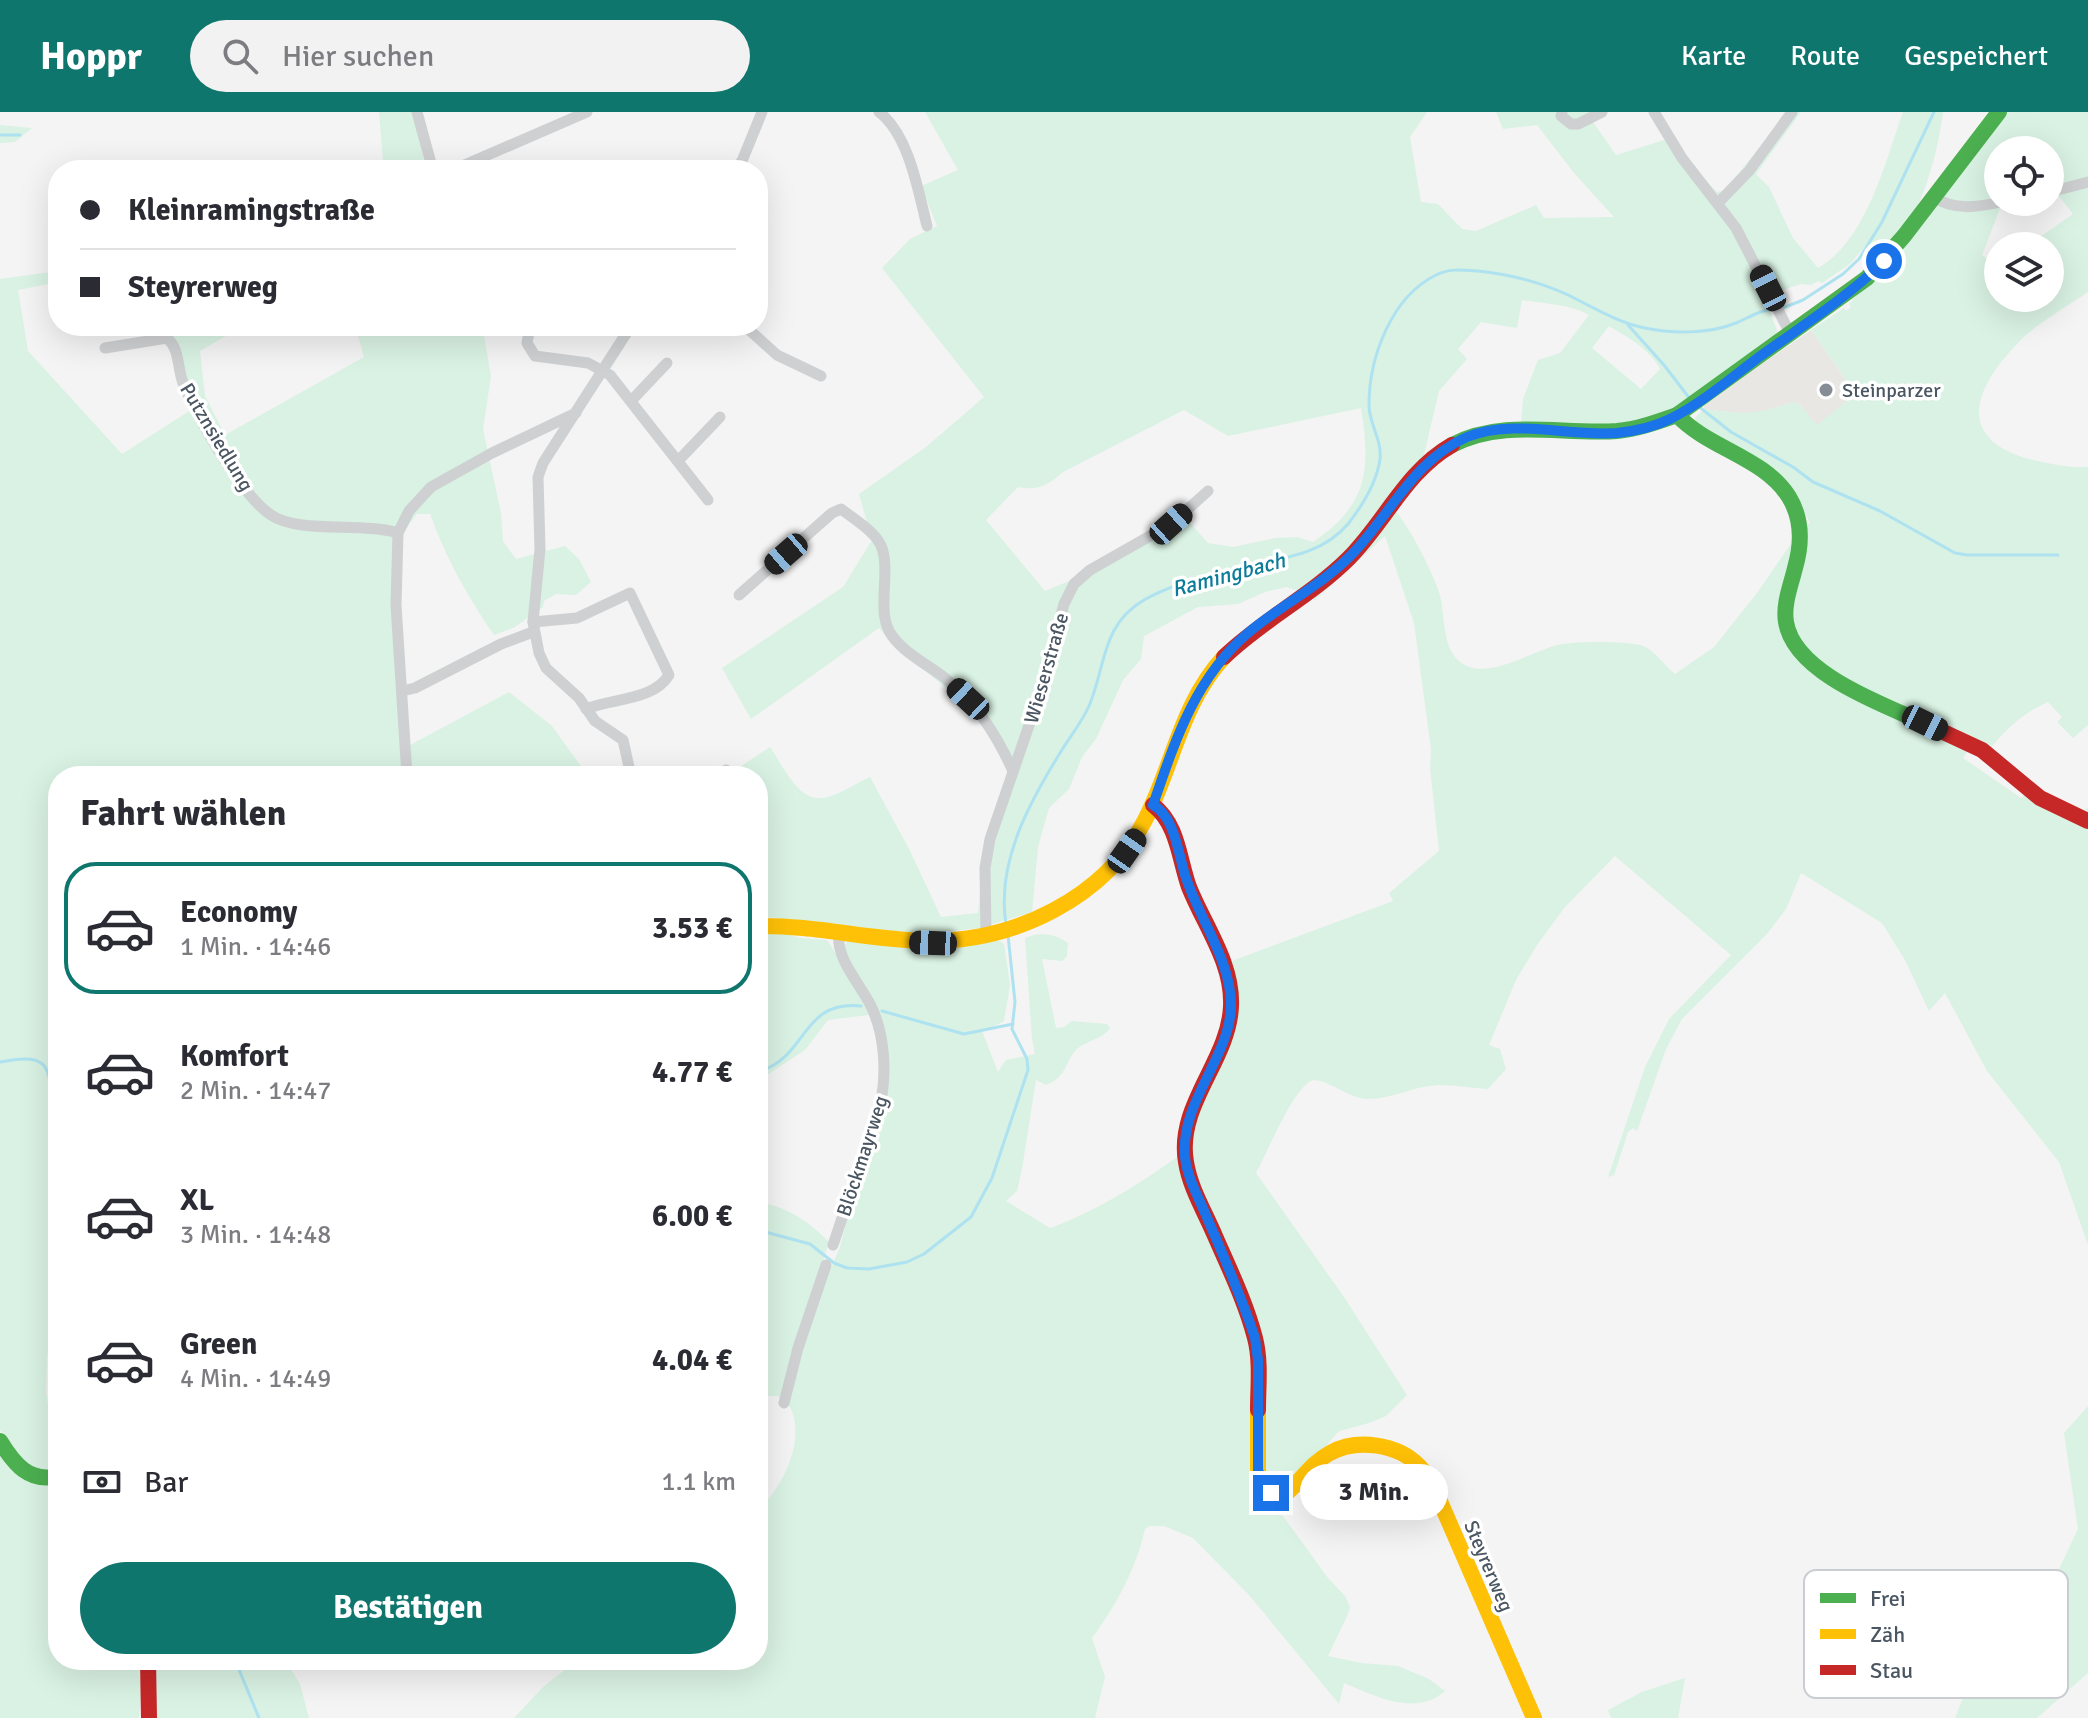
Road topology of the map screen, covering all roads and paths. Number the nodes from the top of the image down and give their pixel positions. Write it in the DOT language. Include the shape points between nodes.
graph roads {
  1 [pos="417,112"];
  2 [pos="587,112"];
  3 [pos="762,112"];
  4 [pos="879,112"];
  5 [pos="1562,112"];
  6 [pos="1602,112"];
  7 [pos="1654,112"];
  8 [pos="1792,112"];
  9 [pos="1999,112"];
  10 [pos="430,160"];
  11 [pos="476,160"];
  12 [pos="742,160"];
  13 [pos="2088,182"];
  14 [pos="2064,188"];
  15 [pos="1934,197"];
  16 [pos="1718,203"];
  17 [pos="1984,204"];
  18 [pos="927,226"];
  19 [pos="1786,328"];
  20 [pos="528,336"];
  21 [pos="624,336"];
  22 [pos="756,336"];
  23 [pos="105,348"];
  24 [pos="667,363"];
  25 [pos="601,369"];
  26 [pos="821,376"];
  27 [pos="632,400"];
  28 [pos="577,412"];
  29 [pos="1680,414"];
  30 [pos="720,417"];
  31 [pos="678,461"];
  32 [pos="1208,491"];
  33 [pos="708,500"];
  34 [pos="398,533"];
  35 [pos="739,595"];
  36 [pos="533,627"];
  37 [pos="402,691"];
  38 [pos="586,709"];
  39 [pos="406,766"];
  40 [pos="629,766"];
  41 [pos="1013,771"];
  42 [pos="1153,805"];
  43 [pos="2088,821"];
  44 [pos="768,926"];
  45 [pos="839,932"];
  46 [pos="989,934"];
  47 [pos="833,1245"];
  48 [pos="826,1265"];
  49 [pos="784,1403"];
  50 [pos="0,1441"];
  51 [pos="48,1478"];
  52 [pos="148,1670"];
  53 [pos="149,1718"];
  54 [pos="1534,1718"];
  1 -- 10 [label="street"];
  2 -- 11 [label="street"];
  3 -- 12 [label="street"];
  4 -- 18 [label="street" via="911,162"];
  5 -- 6 [label="street" via="1571,124"];
  7 -- 16 [label="street"];
  8 -- 16 [label="street"];
  9 -- 15 [label="street"];
  13 -- 14 [label="street"];
  15 -- 17 [label="street" via="1958,206"];
  15 -- 19 [label="street" via="1867,278"];
  16 -- 19 [label="street" via="1743,240"];
  19 -- 29 [label="street"];
  20 -- 25 [label="street" via="535,356"];
  21 -- 25 [label="street"];
  22 -- 26 [label="street" via="777,355"];
  23 -- 34 [label="street, Putznsiedlung" via="167,338 175,345 188,395 249,494 271,515 291,523"];
  24 -- 27 [label="street"];
  25 -- 27 [label="street"];
  25 -- 28 [label="street"];
  27 -- 31 [label="street"];
  28 -- 34 [label="street" via="431,487"];
  28 -- 36 [label="street" via="538,477 540,549"];
  29 -- 42 [label="street" via="1616,433 1500,429 1469,436 1440,451 1341,565 1247,633 1216,665 1184,721"];
  29 -- 43 [label="street" via="1701,436 1766,473 1793,504 1802,537 1786,620 1791,642 1805,659 1974,745 2038,796"];
  30 -- 31 [label="street"];
  31 -- 33 [label="street"];
  32 -- 41 [label="street, Wieserstraße" via="1171,524 1074,584"];
  34 -- 37 [label="street"];
  35 -- 41 [label="street, Wieserstraße" via="841,509 881,544 886,557 883,614 892,636 979,710"];
  36 -- 37 [label="street"];
  36 -- 38 [label="street" via="546,668"];
  36 -- 38 [label="street" via="577,618 630,593 669,675 646,692"];
  37 -- 39 [label="street"];
  38 -- 40 [label="street" via="623,740"];
  41 -- 46 [label="street, Wieserstraße" via="985,868"];
  42 -- 46 [label="street" via="1138,835 1108,871 1075,897 1032,920"];
  42 -- 54 [label="street, Steyrerweg" via="1168,820 1230,995 1229,1021 1193,1112 1185,1157 1255,1338 1260,1480 1271,1493 1288,1492 1329,1453 1350,1447 1384,1448 1412,1459 1439,1499"];
  44 -- 45 [label="street"];
  45 -- 46 [label="street" via="933,943"];
  45 -- 47 [label="street, Blöckmayrweg" via="839,950 873,1012 885,1083"];
  48 -- 49 [label="street"];
  50 -- 51 [label="street" via="19,1469"];
  52 -- 53 [label="street"];
}
